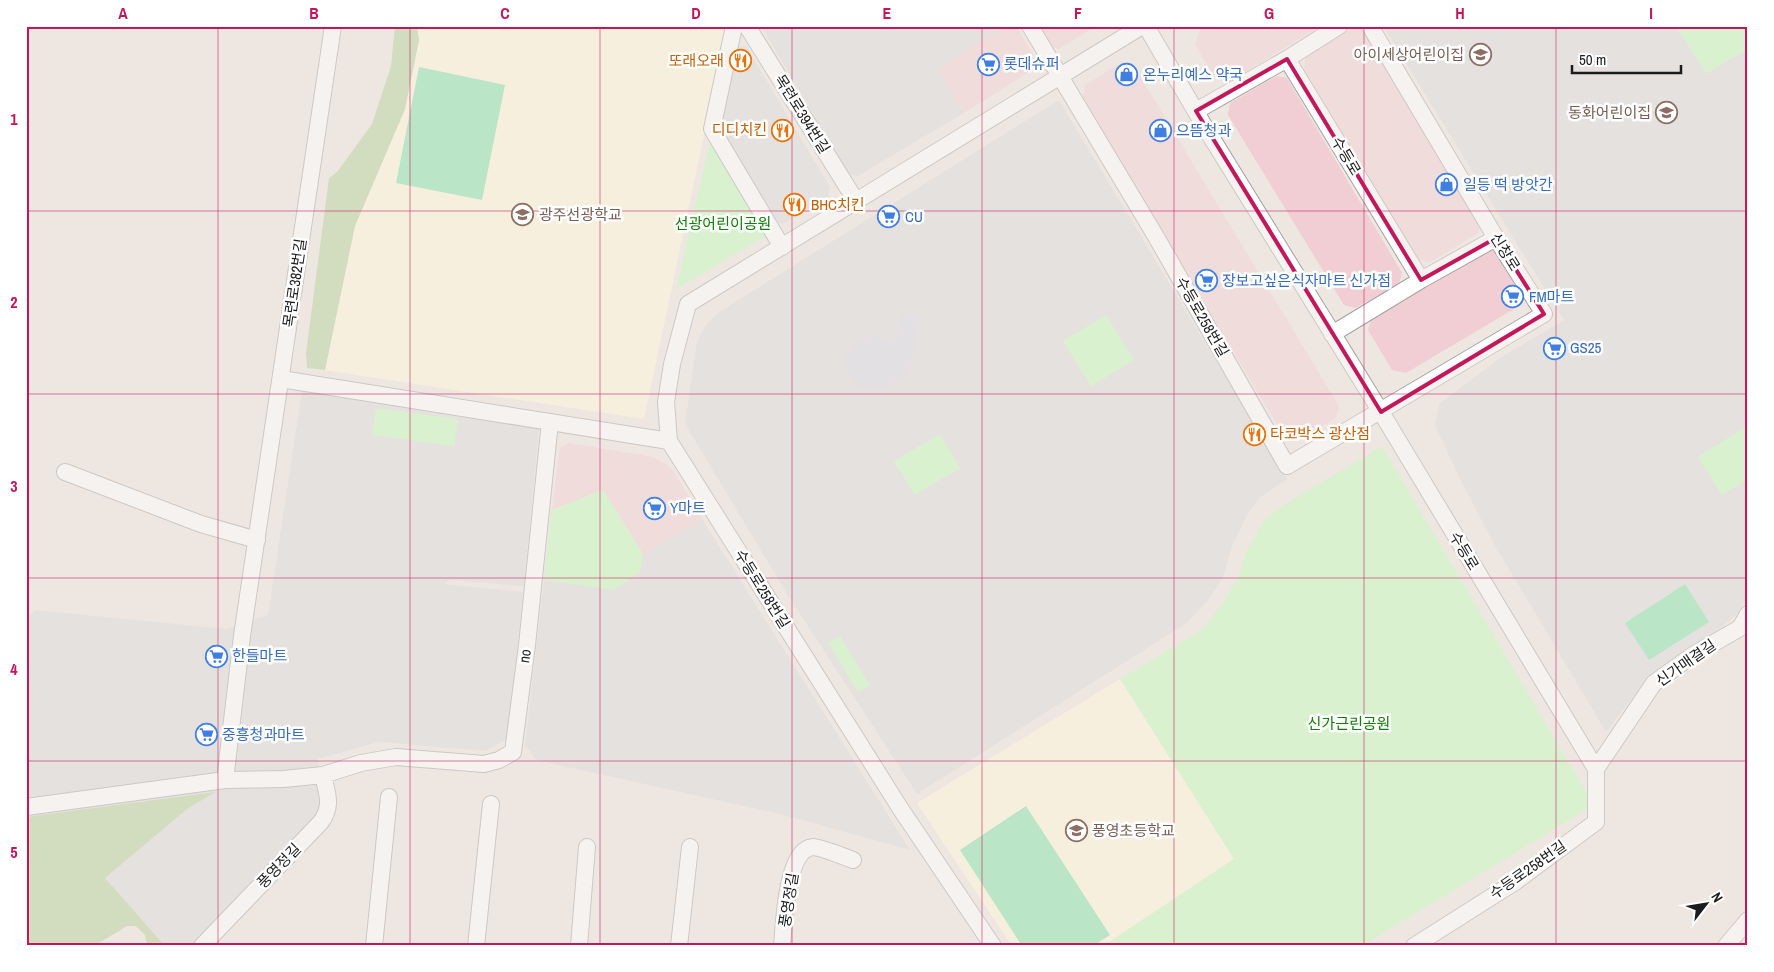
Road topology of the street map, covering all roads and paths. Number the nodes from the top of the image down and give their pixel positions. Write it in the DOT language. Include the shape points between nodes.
graph roads {
  1 [pos="333,26"];
  2 [pos="734,26"];
  3 [pos="747,26"];
  4 [pos="1030,26"];
  5 [pos="1144,26"];
  6 [pos="1339,26"];
  7 [pos="1370,26"];
  8 [pos="1287,59"];
  9 [pos="1060,77"];
  10 [pos="1196,111"];
  11 [pos="856,201"];
  12 [pos="1496,238"];
  13 [pos="782,247"];
  14 [pos="1421,280"];
  15 [pos="1332,334"];
  16 [pos="281,379"];
  17 [pos="1381,412"];
  18 [pos="550,422"];
  19 [pos="668,441"];
  20 [pos="65,472"];
  21 [pos="257,540"];
  22 [pos="1748,614"];
  23 [pos="1596,769"];
  24 [pos="323,776"];
  25 [pos="225,780"];
  26 [pos="389,797"];
  27 [pos="490,804"];
  28 [pos="26,808"];
  29 [pos="587,847"];
  30 [pos="690,847"];
  31 [pos="854,860"];
  32 [pos="1748,920"];
  33 [pos="202,946"];
  34 [pos="374,946"];
  35 [pos="476,946"];
  36 [pos="579,946"];
  37 [pos="679,946"];
  38 [pos="782,946"];
  39 [pos="993,946"];
  40 [pos="1414,946"];
  41 [pos="1726,946"];
  1 -- 16 [label="street, 목련로382번길"];
  2 -- 13 [label="street" via="712,129"];
  3 -- 11 [label="street, 목련로394번길"];
  4 -- 9 [label="street, 수등로258번길"];
  5 -- 9 [label="street, 수등로258번길"];
  5 -- 10 [label="street, 수등로"];
  6 -- 8 [label="street"];
  7 -- 12 [label="street, 신창로"];
  8 -- 10 [label="street"];
  8 -- 14 [label="street, 수등로"];
  9 -- 11 [label="street, 수등로258번길"];
  9 -- 17 [label="street, 수등로258번길" via="1150,226 1287,466"];
  10 -- 15 [label="street, 수등로"];
  11 -- 13 [label="street, 수등로258번길"];
  12 -- 14 [label="street"];
  12 -- 17 [label="street, 신창로" via="1544,314"];
  13 -- 19 [label="street, 수등로258번길" via="688,304 666,402"];
  14 -- 15 [label="street"];
  15 -- 17 [label="street, 수등로"];
  16 -- 18 [label="street"];
  16 -- 21 [label="street, 목련로382번길"];
  17 -- 23 [label="street, 수등로"];
  18 -- 19 [label="street"];
  18 -- 24 [label="street, no" via="513,752 484,764 396,757 362,763"];
  19 -- 39 [label="street, 수등로258번길" via="900,808"];
  20 -- 21 [label="street" via="201,524"];
  21 -- 25 [label="street, 목련로382번길"];
  22 -- 23 [label="street, 신가매결길" via="1740,628 1654,683"];
  23 -- 40 [label="street, 수등로258번길" via="1596,822 1515,882"];
  24 -- 25 [label="street"];
  24 -- 33 [label="street, 풍영정길" via="329,807 327,814"];
  25 -- 28 [label="street"];
  26 -- 34 [label="street"];
  27 -- 35 [label="street"];
  29 -- 36 [label="street"];
  30 -- 37 [label="street"];
  31 -- 38 [label="street, 풍영정길" via="813,847 803,851 795,862 789,886"];
  32 -- 41 [label="street"];
}
